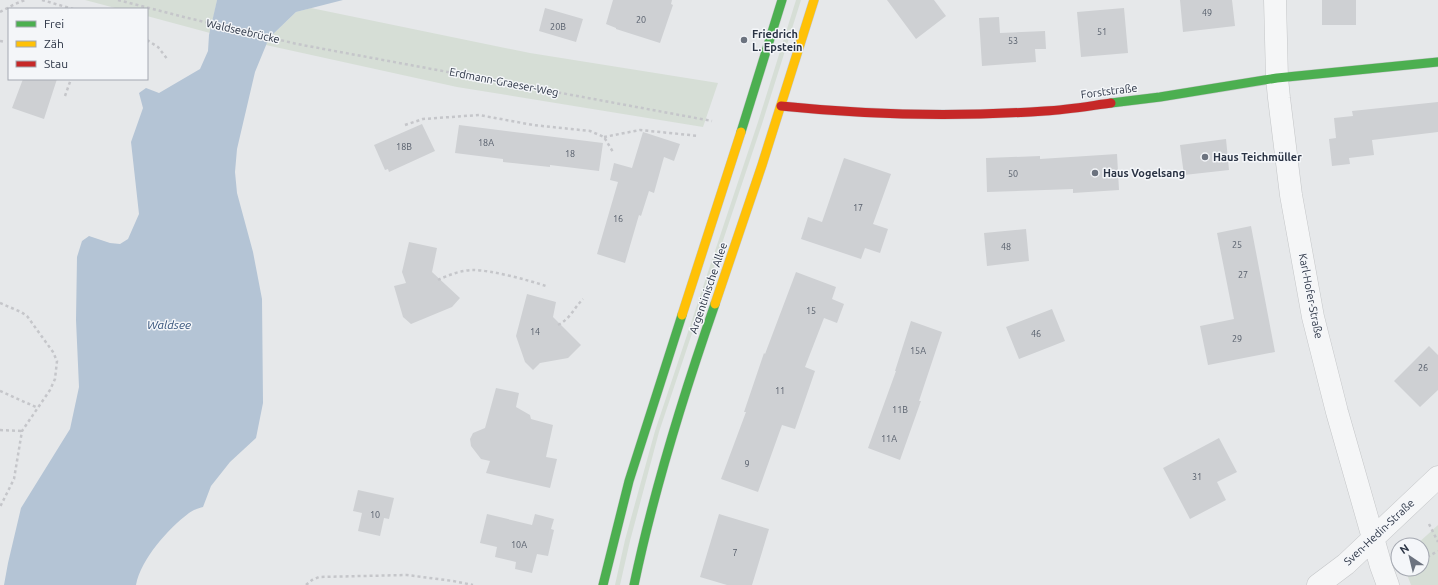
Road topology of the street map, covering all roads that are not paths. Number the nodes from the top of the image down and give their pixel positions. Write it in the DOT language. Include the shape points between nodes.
graph roads {
  1 [pos="782,0"];
  2 [pos="814,0"];
  3 [pos="1275,0"];
  4 [pos="1438,62"];
  5 [pos="1277,78"];
  6 [pos="781,106"];
  7 [pos="1438,477"];
  8 [pos="1373,539"];
  9 [pos="603,585"];
  10 [pos="634,585"];
  11 [pos="1318,585"];
  12 [pos="1388,585"];
  1 -- 9 [label="main road, Argentinische Allee" via="644,428 611,546"];
  2 -- 6 [label="main road, Argentinische Allee"];
  3 -- 5 [label="street, Karl-Hofer-Straße"];
  4 -- 5 [label="main road, Forststraße"];
  5 -- 6 [label="main road, Forststraße" via="1160,97 1046,111 958,115"];
  5 -- 8 [label="street, Karl-Hofer-Straße" via="1292,195 1313,317"];
  6 -- 10 [label="main road, Argentinische Allee" via="671,435"];
  7 -- 8 [label="street, Sven-Hedin-Straße"];
  8 -- 11 [label="street, Sven-Hedin-Straße"];
  8 -- 12 [label="street, Karl-Hofer-Straße"];
}
